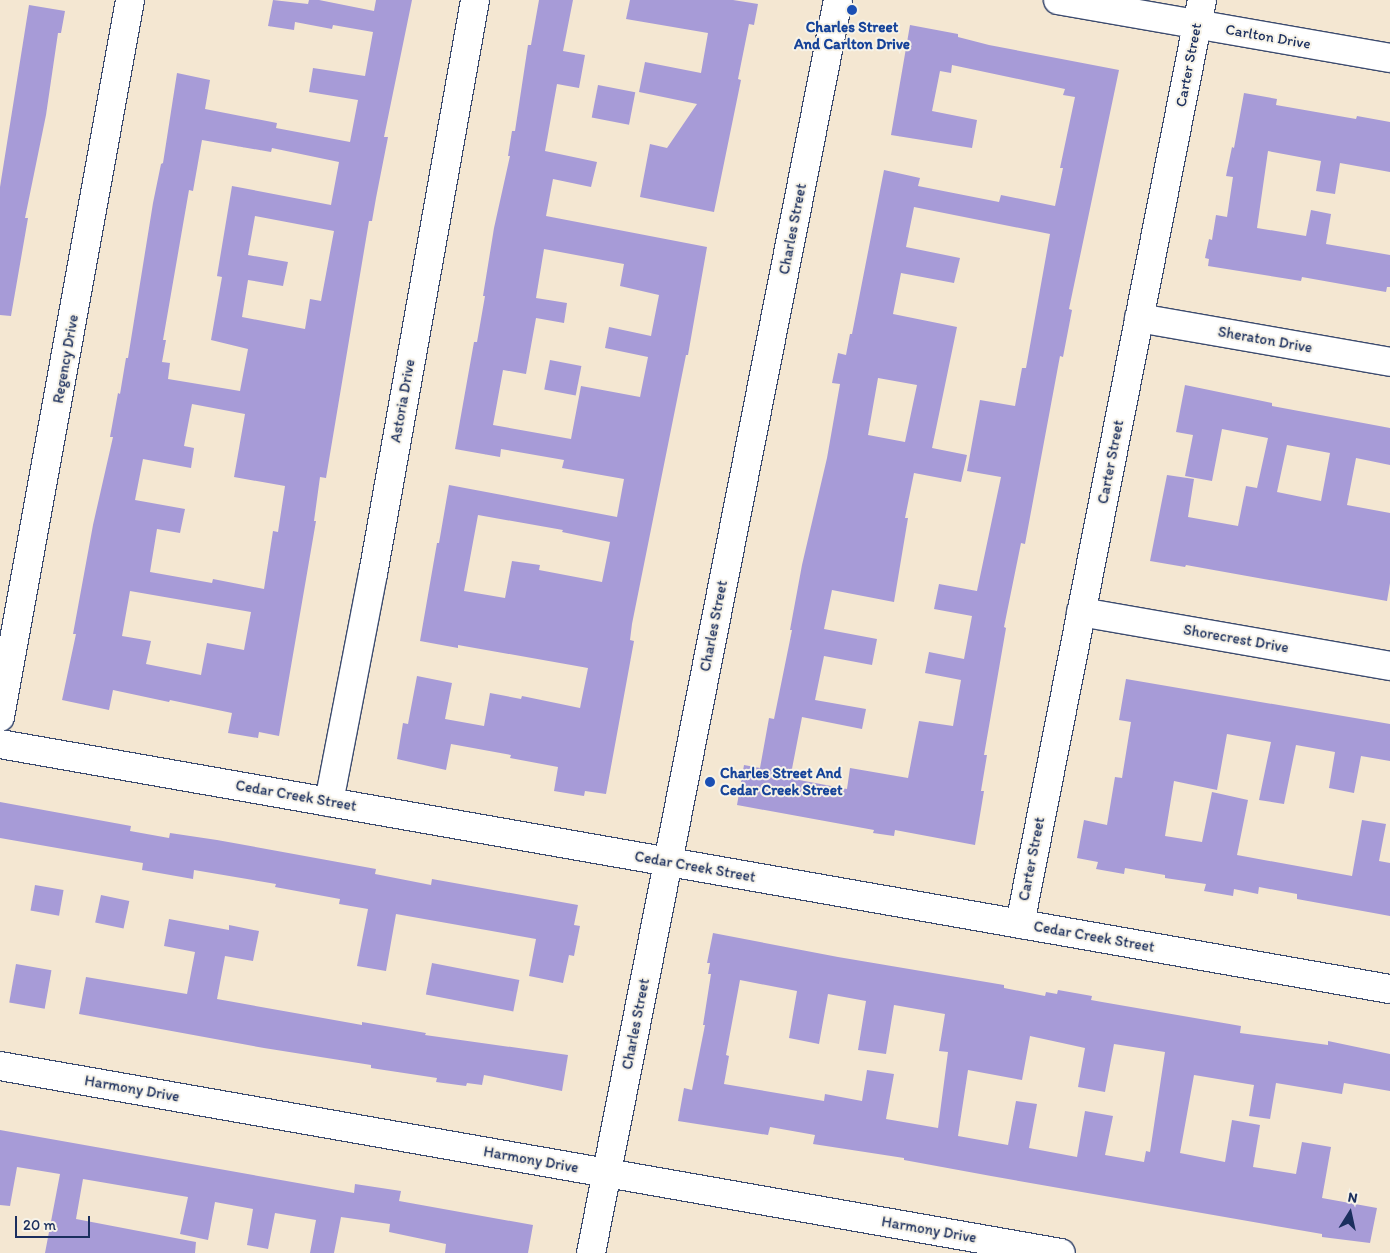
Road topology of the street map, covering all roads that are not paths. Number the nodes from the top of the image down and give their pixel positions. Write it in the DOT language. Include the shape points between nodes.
graph roads {
  1 [pos="130,0"];
  2 [pos="475,0"];
  3 [pos="838,0"];
  4 [pos="1058,0"];
  5 [pos="1200,12"];
  6 [pos="1390,58"];
  7 [pos="1139,318"];
  8 [pos="1390,362"];
  9 [pos="1081,612"];
  10 [pos="1390,666"];
  11 [pos="0,717"];
  12 [pos="0,744"];
  13 [pos="329,802"];
  14 [pos="668,862"];
  15 [pos="1020,924"];
  16 [pos="1390,989"];
  17 [pos="0,1066"];
  18 [pos="606,1173"];
  19 [pos="591,1253"];
  20 [pos="1061,1253"];
  1 -- 11 [label="street, Regency Drive"];
  2 -- 13 [label="street, Astoria Drive"];
  3 -- 14 [label="street, Charles Street"];
  4 -- 5 [label="street, Carlton Drive"];
  5 -- 6 [label="street, Carlton Drive"];
  5 -- 7 [label="street, Carter Street"];
  7 -- 8 [label="street, Sheraton Drive"];
  7 -- 9 [label="street, Carter Street"];
  9 -- 10 [label="street, Shorecrest Drive"];
  9 -- 15 [label="street, Carter Street"];
  12 -- 13 [label="street, Cedar Creek Street"];
  13 -- 14 [label="street, Cedar Creek Street"];
  14 -- 15 [label="street, Cedar Creek Street"];
  14 -- 18 [label="street, Charles Street"];
  15 -- 16 [label="street, Cedar Creek Street"];
  17 -- 18 [label="street, Harmony Drive"];
  18 -- 19 [label="street, Charles Street"];
  18 -- 20 [label="street, Harmony Drive"];
}
